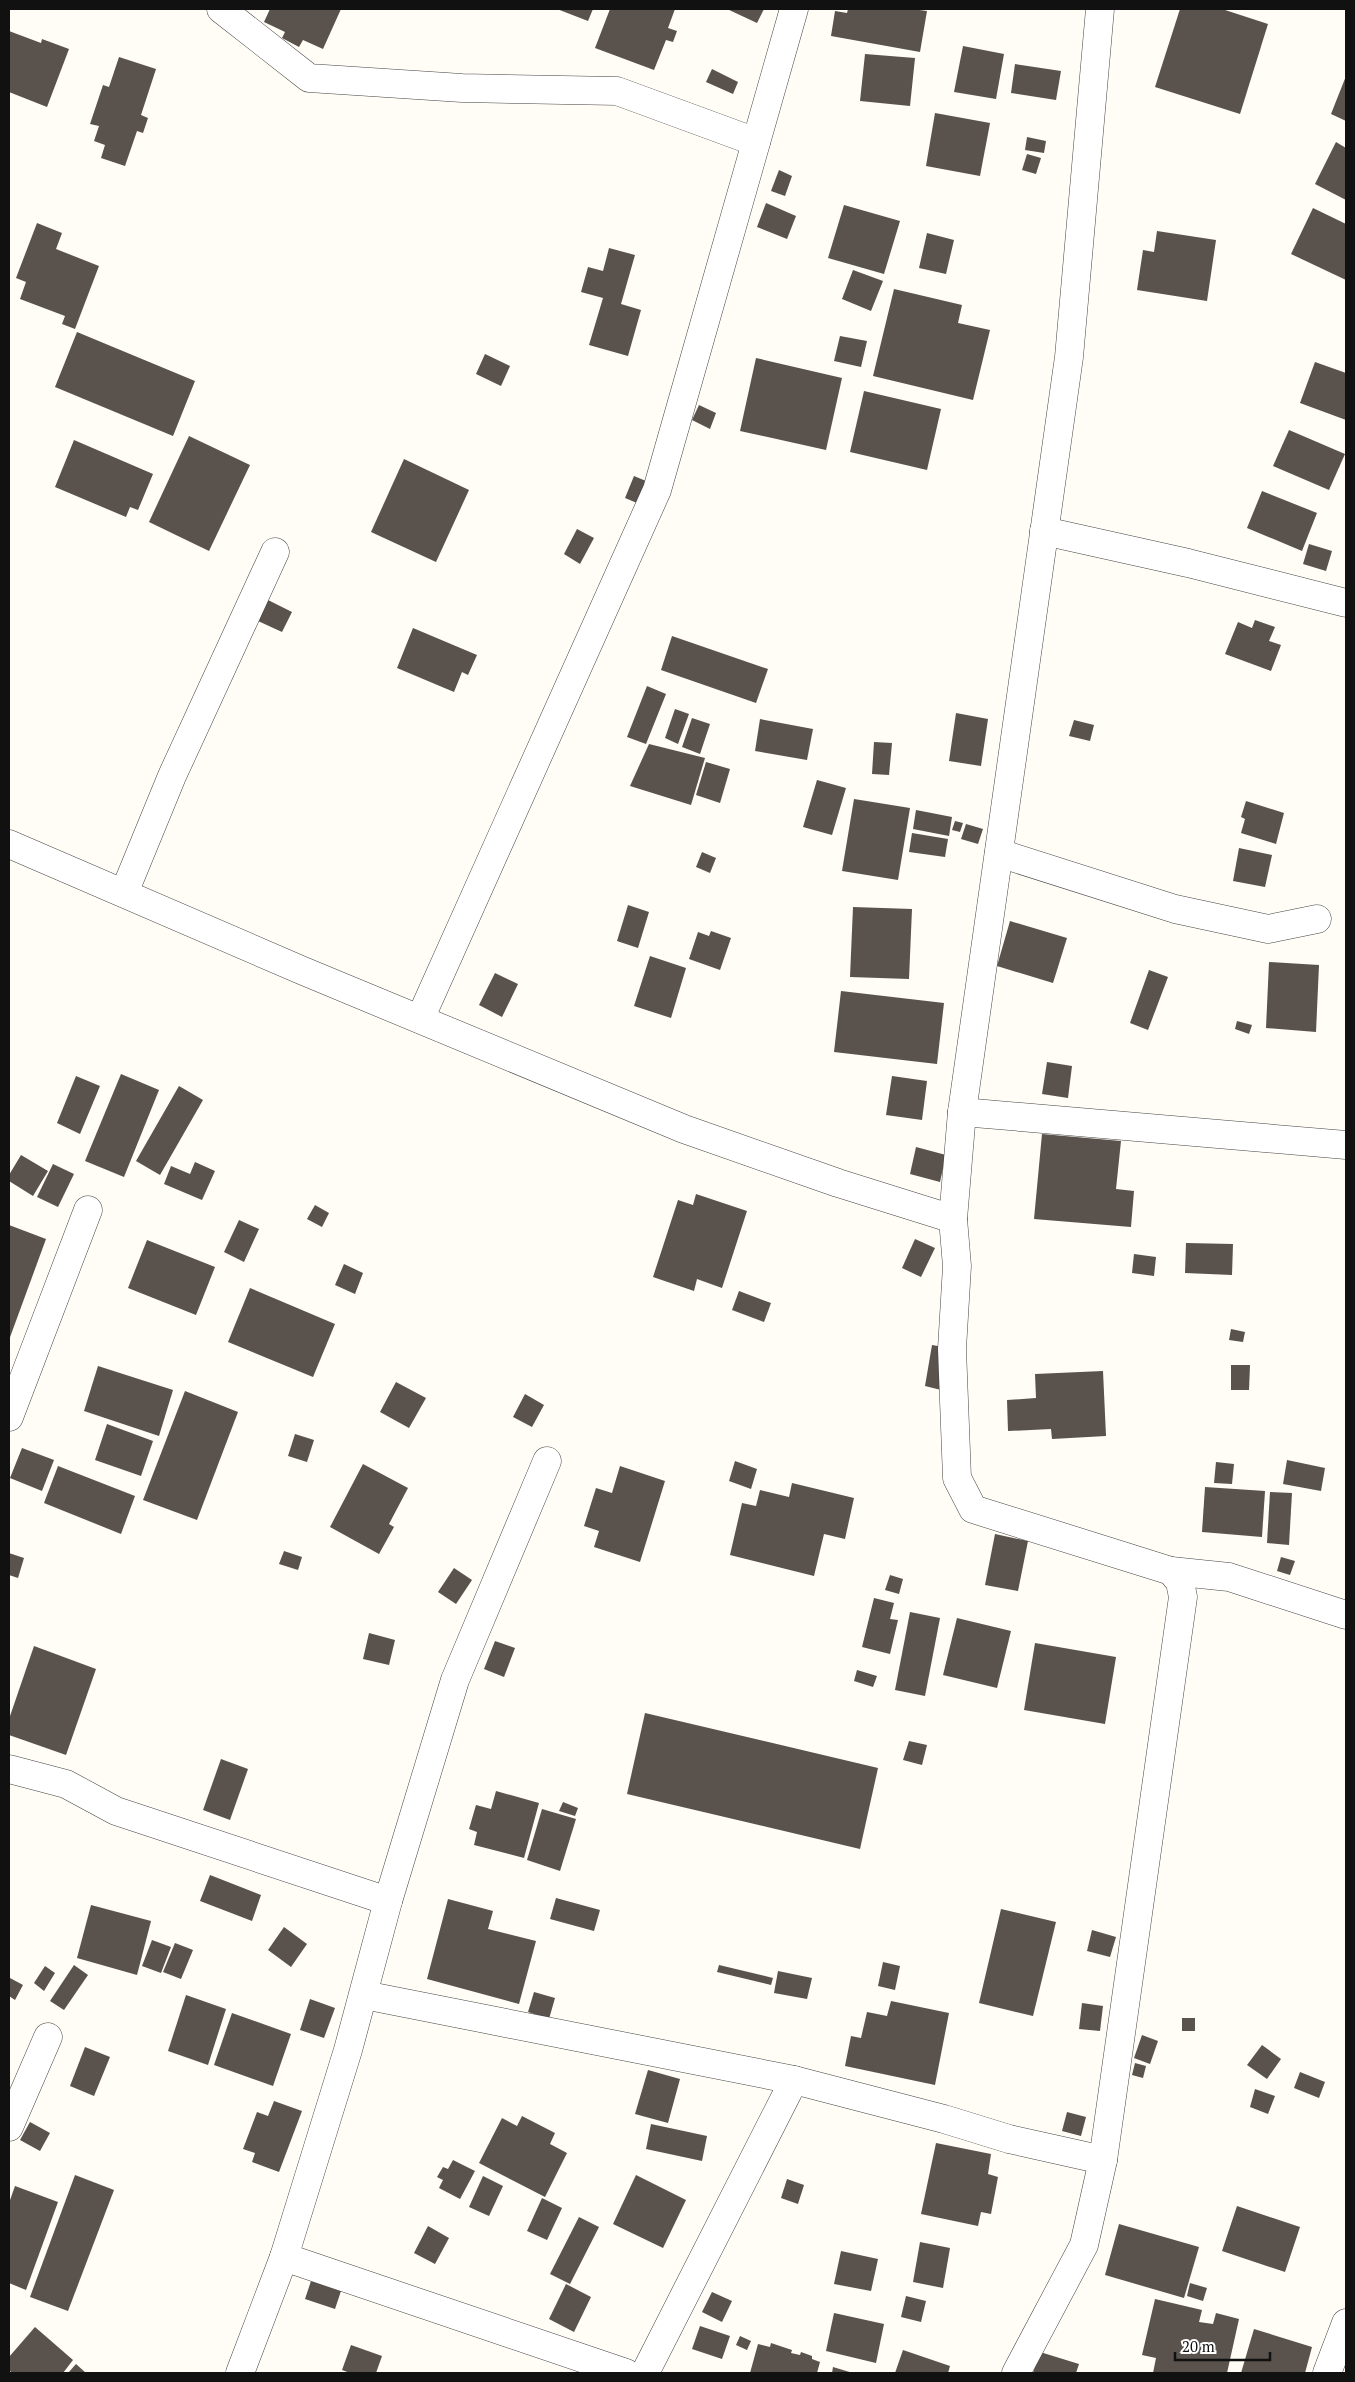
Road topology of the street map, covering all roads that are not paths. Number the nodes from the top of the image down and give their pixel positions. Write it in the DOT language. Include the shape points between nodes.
graph roads {
  1 [pos="221,9"];
  2 [pos="794,9"];
  3 [pos="1100,9"];
  4 [pos="756,142"];
  5 [pos="1044,531"];
  6 [pos="274,552"];
  7 [pos="1346,603"];
  8 [pos="9,844"];
  9 [pos="998,853"];
  10 [pos="124,894"];
  11 [pos="1317,919"];
  12 [pos="420,1019"];
  13 [pos="962,1112"];
  14 [pos="1346,1145"];
  15 [pos="88,1210"];
  16 [pos="953,1219"];
  17 [pos="9,1417"];
  18 [pos="548,1461"];
  19 [pos="1171,1571"];
  20 [pos="1346,1615"];
  21 [pos="9,1769"];
  22 [pos="388,1901"];
  23 [pos="364,1995"];
  24 [pos="48,2037"];
  25 [pos="794,2080"];
  26 [pos="9,2127"];
  27 [pos="1103,2160"];
  28 [pos="284,2257"];
  29 [pos="1346,2323"];
  30 [pos="240,2373"];
  31 [pos="626,2373"];
  32 [pos="645,2373"];
  33 [pos="1016,2373"];
  34 [pos="1327,2373"];
  1 -- 4 [label="street" via="308,78 462,88 617,91"];
  2 -- 4 [label="street"];
  3 -- 5 [label="street" via="1069,357"];
  4 -- 12 [label="street" via="656,490"];
  5 -- 7 [label="street"];
  5 -- 9 [label="street"];
  6 -- 10 [label="street" via="172,776"];
  8 -- 10 [label="street"];
  9 -- 11 [label="street" via="1175,909 1268,929"];
  9 -- 13 [label="street"];
  10 -- 12 [label="street"];
  12 -- 16 [label="street" via="684,1130"];
  13 -- 14 [label="street"];
  13 -- 16 [label="street"];
  15 -- 17 [label="street"];
  16 -- 19 [label="street" via="957,1266 952,1349 957,1478 972,1509"];
  18 -- 22 [label="street" via="455,1680"];
  19 -- 20 [label="street" via="1229,1577"];
  19 -- 27 [label="street" via="1180,1582 1183,1597"];
  21 -- 22 [label="street" via="66,1784 116,1811"];
  22 -- 23 [label="street"];
  23 -- 25 [label="street"];
  23 -- 28 [label="street"];
  24 -- 26 [label="street"];
  25 -- 27 [label="street" via="944,2119 1009,2140"];
  25 -- 32 [label="street"];
  27 -- 33 [label="street" via="1084,2245"];
  28 -- 30 [label="street"];
  28 -- 31 [label="street"];
  29 -- 34 [label="street"];
}
